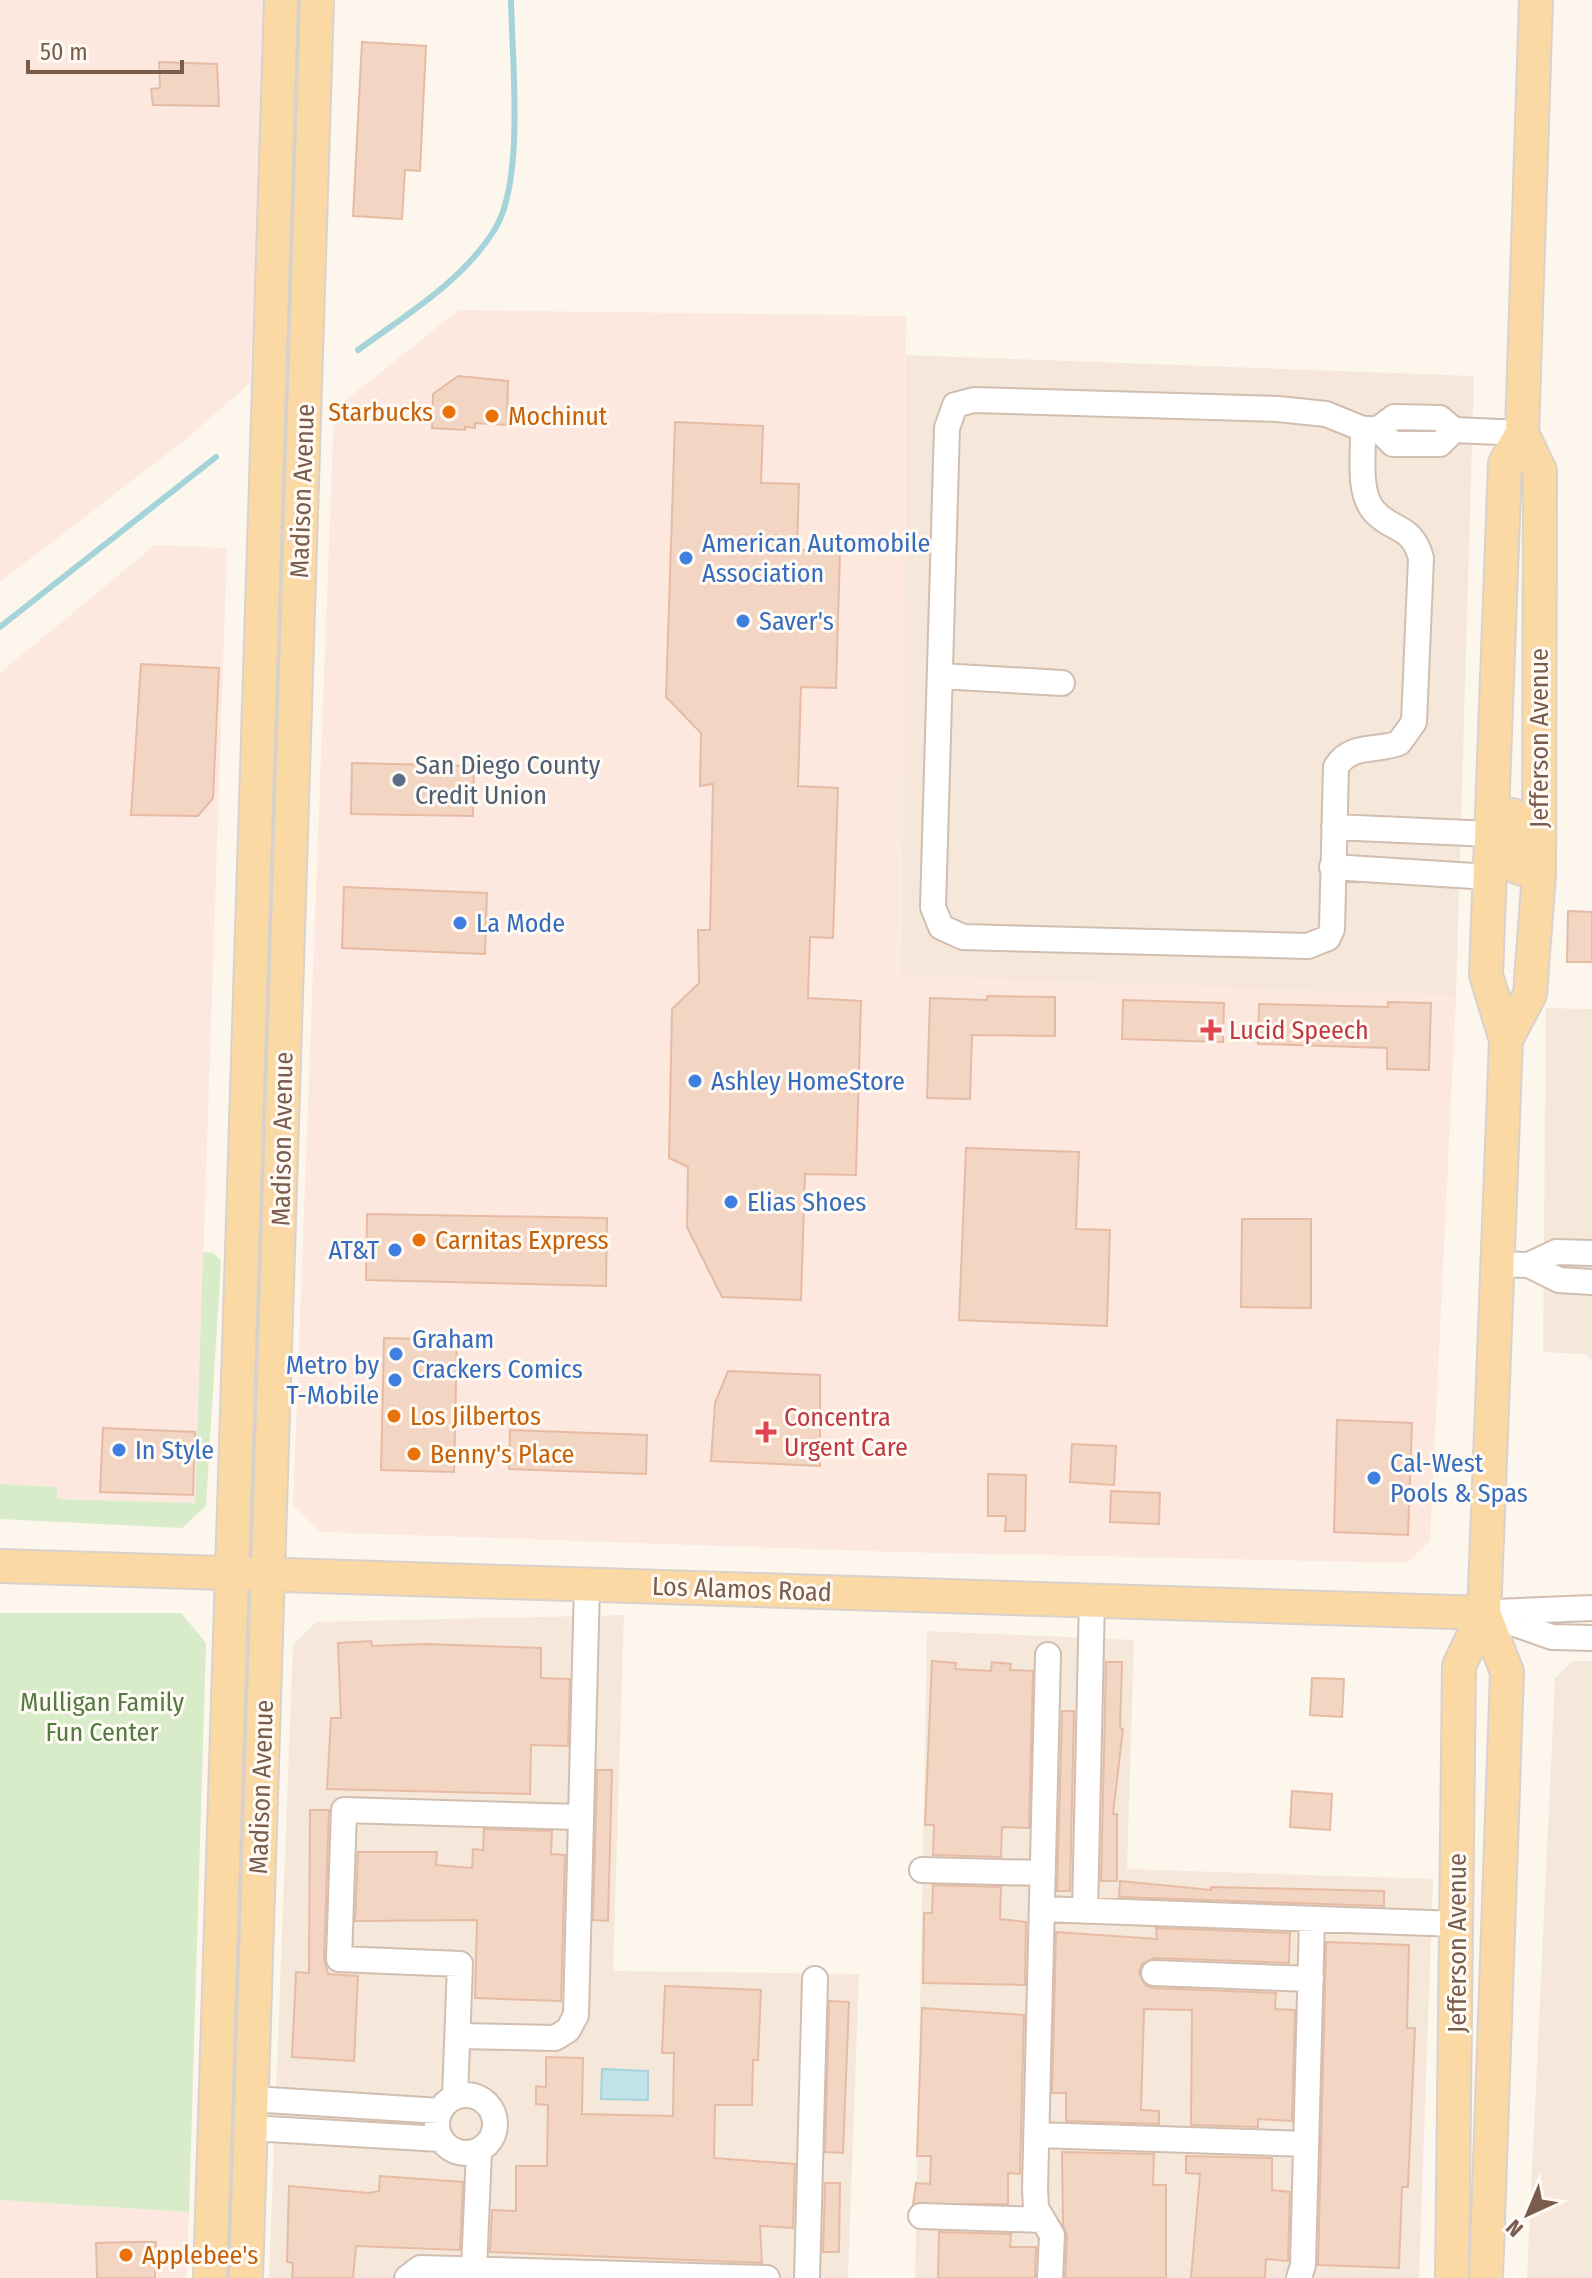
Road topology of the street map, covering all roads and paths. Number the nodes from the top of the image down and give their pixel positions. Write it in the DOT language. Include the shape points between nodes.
graph roads {
  1 [pos="281,0"];
  2 [pos="317,0"];
  3 [pos="1536,0"];
  4 [pos="1371,429"];
  5 [pos="1522,433"];
  6 [pos="940,676"];
  7 [pos="1062,683"];
  8 [pos="1495,740"];
  9 [pos="1334,827"];
  10 [pos="1390,830"];
  11 [pos="1491,834"];
  12 [pos="1332,867"];
  13 [pos="1389,869"];
  14 [pos="1539,874"];
  15 [pos="1489,877"];
  16 [pos="1506,1040"];
  17 [pos="1592,1253"];
  18 [pos="1514,1264"];
  19 [pos="1592,1282"];
  20 [pos="0,1566"];
  21 [pos="230,1573"];
  22 [pos="267,1575"];
  23 [pos="587,1584"];
  24 [pos="1092,1599"];
  25 [pos="1592,1608"];
  26 [pos="1484,1613"];
  27 [pos="1592,1638"];
  28 [pos="1048,1655"];
  29 [pos="1047,1682"];
  30 [pos="1090,1682"];
  31 [pos="579,1817"];
  32 [pos="922,1870"];
  33 [pos="1043,1873"];
  34 [pos="1042,1909"];
  35 [pos="1085,1911"];
  36 [pos="1312,1919"];
  37 [pos="1458,1924"];
  38 [pos="1154,1973"];
  39 [pos="815,1979"];
  40 [pos="1311,1979"];
  41 [pos="459,2036"];
  42 [pos="448,2104"];
  43 [pos="252,2114"];
  44 [pos="1037,2135"];
  45 [pos="441,2139"];
  46 [pos="1306,2144"];
  47 [pos="479,2151"];
  48 [pos="921,2216"];
  49 [pos="1043,2220"];
  50 [pos="474,2269"];
  51 [pos="723,2277"];
  52 [pos="210,2278"];
  53 [pos="246,2278"];
  54 [pos="407,2278"];
  55 [pos="767,2278"];
  56 [pos="807,2278"];
  57 [pos="1050,2278"];
  58 [pos="1299,2278"];
  59 [pos="1452,2278"];
  60 [pos="1486,2278"];
  1 -- 21 [label="main road, Madison Avenue"];
  2 -- 22 [label="main road, Madison Avenue"];
  3 -- 5 [label="main road, Jefferson Avenue"];
  4 -- 5 [label="street" via="1394,417 1440,418 1454,430"];
  4 -- 6 [label="street" via="1326,414 1278,409 974,400 955,405 947,428"];
  4 -- 9 [label="street" via="1366,492 1370,505 1413,538 1421,558 1417,696 1414,722 1399,743 1356,750 1340,760"];
  5 -- 8 [label="main road, Jefferson Avenue" via="1505,463"];
  5 -- 14 [label="main road, Jefferson Avenue" via="1540,471"];
  6 -- 7 [label="street"];
  6 -- 12 [label="street" via="933,907 936,919 950,933 1308,946 1328,938 1332,929"];
  8 -- 11 [label="main road, Jefferson Avenue"];
  8 -- 14 [label="main road" via="1513,782 1514,866"];
  9 -- 10 [label="street"];
  9 -- 12 [label="street"];
  10 -- 11 [label="street"];
  10 -- 13 [label="street"];
  11 -- 15 [label="main road, Jefferson Avenue"];
  12 -- 13 [label="street"];
  13 -- 15 [label="street"];
  14 -- 16 [label="main road, Jefferson Avenue" via="1530,994"];
  15 -- 16 [label="main road, Jefferson Avenue" via="1486,975"];
  16 -- 18 [label="main road, Jefferson Avenue"];
  17 -- 18 [label="street" via="1556,1252"];
  18 -- 19 [label="street" via="1559,1280"];
  18 -- 26 [label="main road, Jefferson Avenue"];
  20 -- 21 [label="main road, Los Alamos Road"];
  21 -- 22 [label="main road, Los Alamos Road"];
  21 -- 52 [label="main road, Madison Avenue"];
  22 -- 23 [label="main road, Los Alamos Road"];
  22 -- 43 [label="main road, Madison Avenue"];
  23 -- 24 [label="main road, Los Alamos Road"];
  23 -- 31 [label="street"];
  24 -- 26 [label="main road, Los Alamos Road"];
  24 -- 30 [label="street"];
  25 -- 26 [label="street"];
  26 -- 27 [label="street" via="1552,1637"];
  26 -- 37 [label="main road, Jefferson Avenue" via="1459,1666"];
  26 -- 60 [label="main road, Jefferson Avenue" via="1507,1672"];
  28 -- 29 [label="street"];
  29 -- 30 [label="street"];
  29 -- 33 [label="street"];
  30 -- 35 [label="street"];
  31 -- 41 [label="street" via="576,2015 568,2030 555,2038"];
  31 -- 41 [label="street" via="344,1810 339,1959 460,1964"];
  32 -- 33 [label="street"];
  33 -- 34 [label="street"];
  34 -- 35 [label="street"];
  34 -- 44 [label="street"];
  35 -- 36 [label="street"];
  36 -- 37 [label="street"];
  36 -- 40 [label="street"];
  37 -- 59 [label="main road, Jefferson Avenue"];
  38 -- 40 [label="street"];
  39 -- 56 [label="street"];
  40 -- 46 [label="street"];
  41 -- 42 [label="street"];
  42 -- 43 [label="street"];
  42 -- 45 [label="street" via="437,2125"];
  42 -- 47 [label="street" via="473,2096 493,2113 495,2130"];
  43 -- 45 [label="street"];
  43 -- 53 [label="main road, Madison Avenue"];
  44 -- 46 [label="street"];
  44 -- 49 [label="street" via="1036,2208"];
  45 -- 47 [label="street" via="454,2151"];
  46 -- 58 [label="street"];
  47 -- 50 [label="street"];
  48 -- 49 [label="street"];
  49 -- 57 [label="street" via="1052,2235"];
  50 -- 51 [label="street"];
  50 -- 54 [label="street" via="420,2268"];
  51 -- 55 [label="street"];
}
